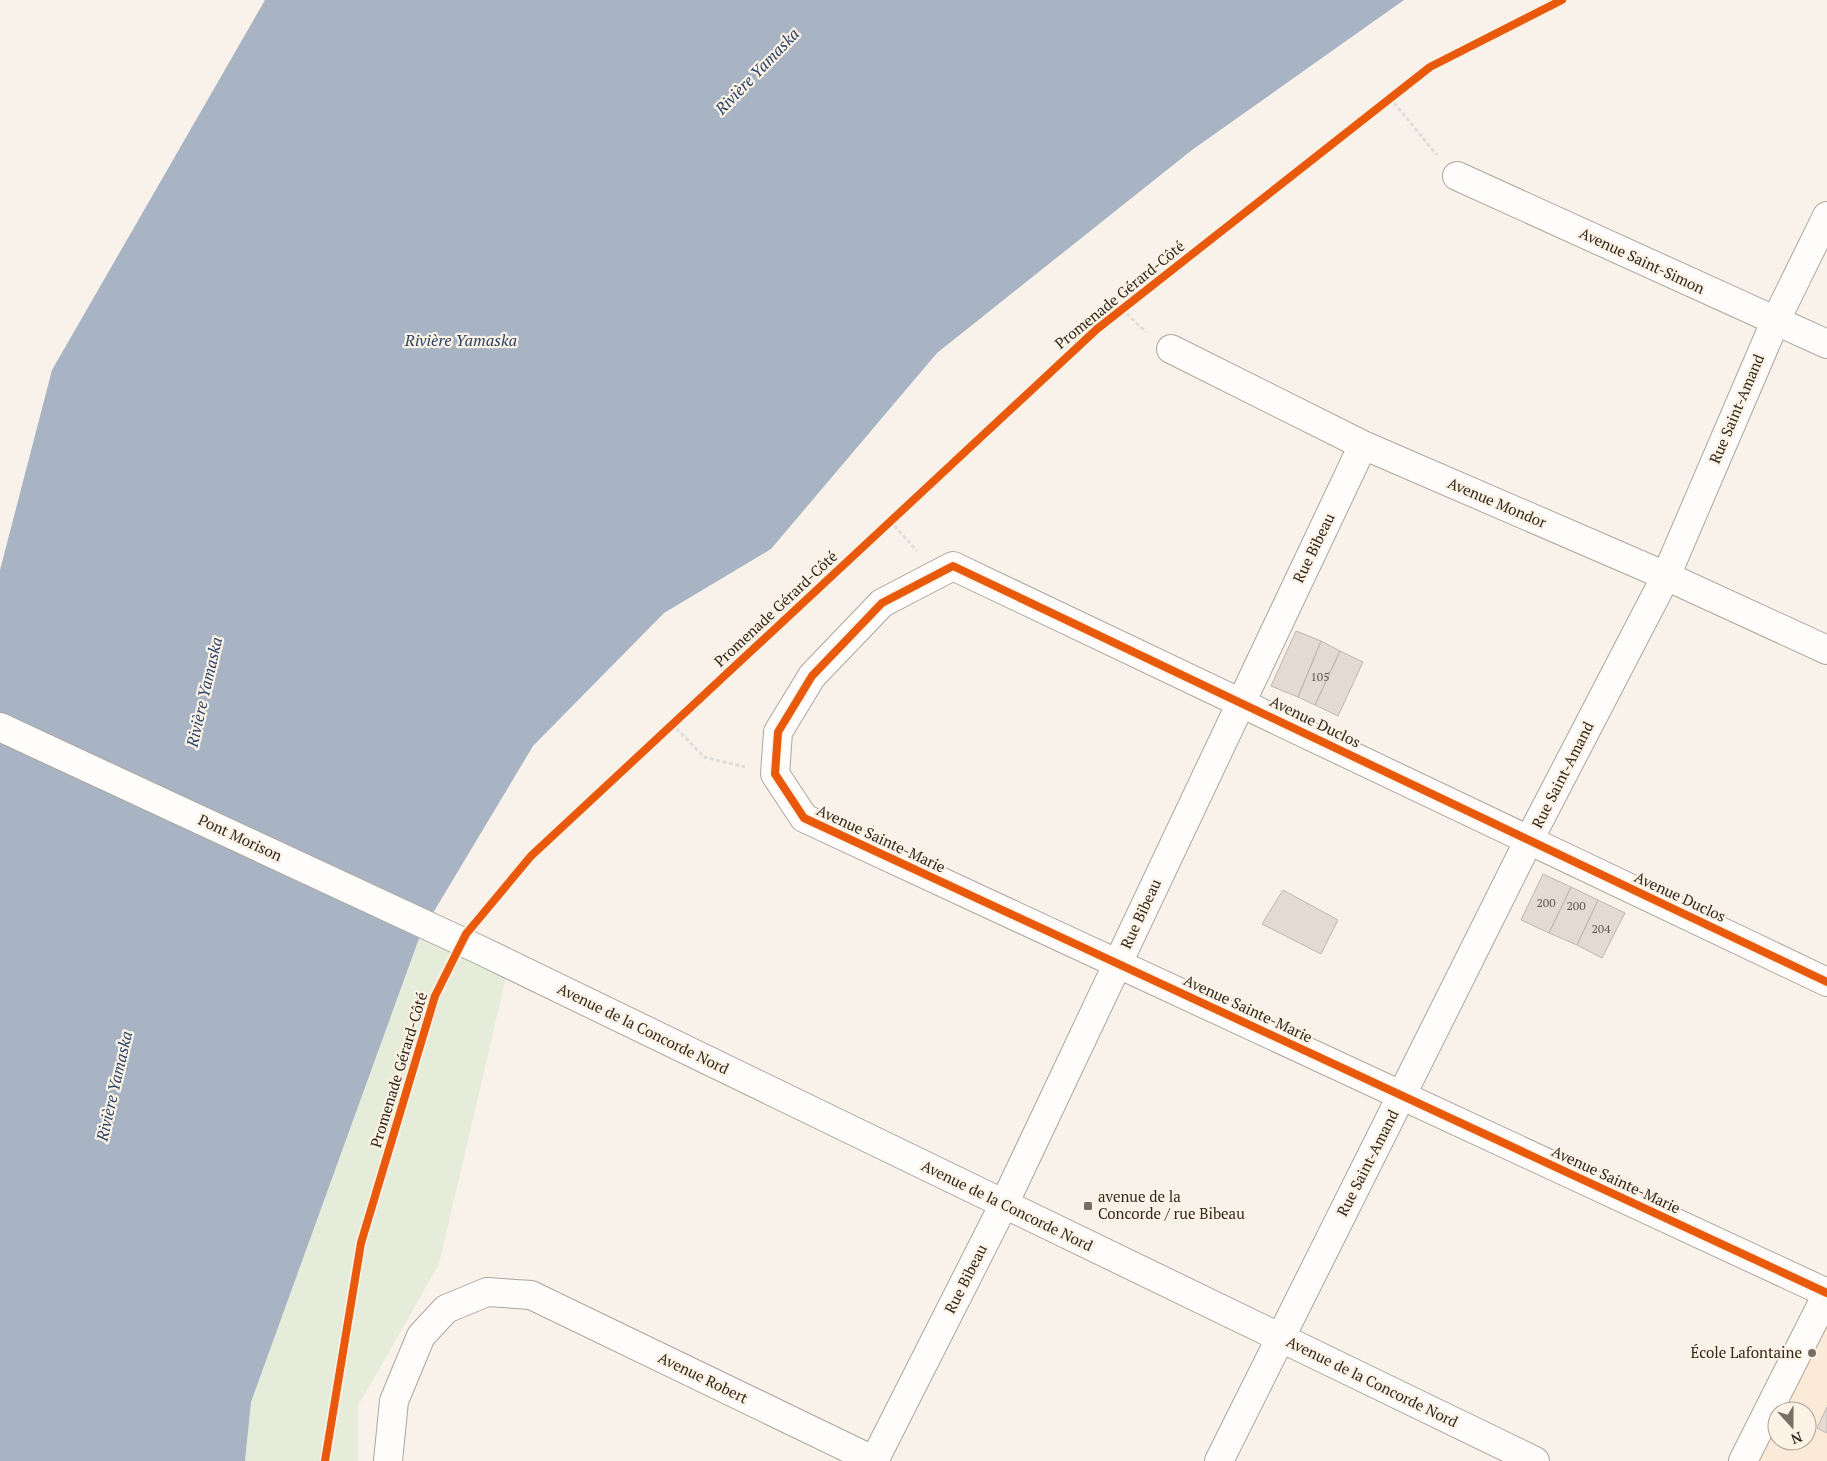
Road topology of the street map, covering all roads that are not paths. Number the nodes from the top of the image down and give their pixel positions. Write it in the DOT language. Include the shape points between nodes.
graph roads {
  1 [pos="1456,176"];
  2 [pos="1827,216"];
  3 [pos="1775,322"];
  4 [pos="1827,344"];
  5 [pos="1171,349"];
  6 [pos="1363,445"];
  7 [pos="1666,576"];
  8 [pos="1827,650"];
  9 [pos="1240,702"];
  10 [pos="0,727"];
  11 [pos="775,774"];
  12 [pos="1529,840"];
  13 [pos="480,950"];
  14 [pos="1117,963"];
  15 [pos="1827,982"];
  16 [pos="1402,1096"];
  17 [pos="1004,1204"];
  18 [pos="1827,1294"];
  19 [pos="1280,1338"];
  20 [pos="388,1461"];
  21 [pos="875,1461"];
  22 [pos="1219,1461"];
  23 [pos="1535,1461"];
  24 [pos="1743,1461"];
  1 -- 3 [label="street, Avenue Saint-Simon"];
  2 -- 3 [label="street, Rue Saint-Amand"];
  3 -- 4 [label="street, Avenue Saint-Simon"];
  3 -- 7 [label="street, Rue Saint-Amand"];
  5 -- 6 [label="street, Avenue Mondor"];
  6 -- 7 [label="street, Avenue Mondor"];
  6 -- 9 [label="street, Rue Bibeau"];
  7 -- 8 [label="street, Avenue Mondor"];
  7 -- 12 [label="street, Rue Saint-Amand"];
  9 -- 11 [label="street, Avenue Duclos" via="953,566 882,603 812,676 778,732"];
  9 -- 12 [label="street, Avenue Duclos"];
  9 -- 14 [label="street, Rue Bibeau"];
  10 -- 13 [label="street, Pont Morison"];
  11 -- 14 [label="street, Avenue Sainte-Marie" via="804,818"];
  12 -- 15 [label="street, Avenue Duclos"];
  12 -- 16 [label="street, Rue Saint-Amand"];
  13 -- 17 [label="street, Avenue de la Concorde Nord"];
  14 -- 16 [label="street, Avenue Sainte-Marie"];
  14 -- 17 [label="street, Rue Bibeau"];
  16 -- 18 [label="street, Avenue Sainte-Marie"];
  16 -- 19 [label="street, Rue Saint-Amand"];
  17 -- 19 [label="street, Avenue de la Concorde Nord"];
  17 -- 21 [label="street, Rue Bibeau"];
  18 -- 24 [label="street"];
  19 -- 22 [label="street, Rue Saint-Amand"];
  19 -- 23 [label="street, Avenue de la Concorde Nord"];
  20 -- 21 [label="street, Avenue Robert" via="394,1401 421,1336 446,1308 487,1292 531,1295"];
}
